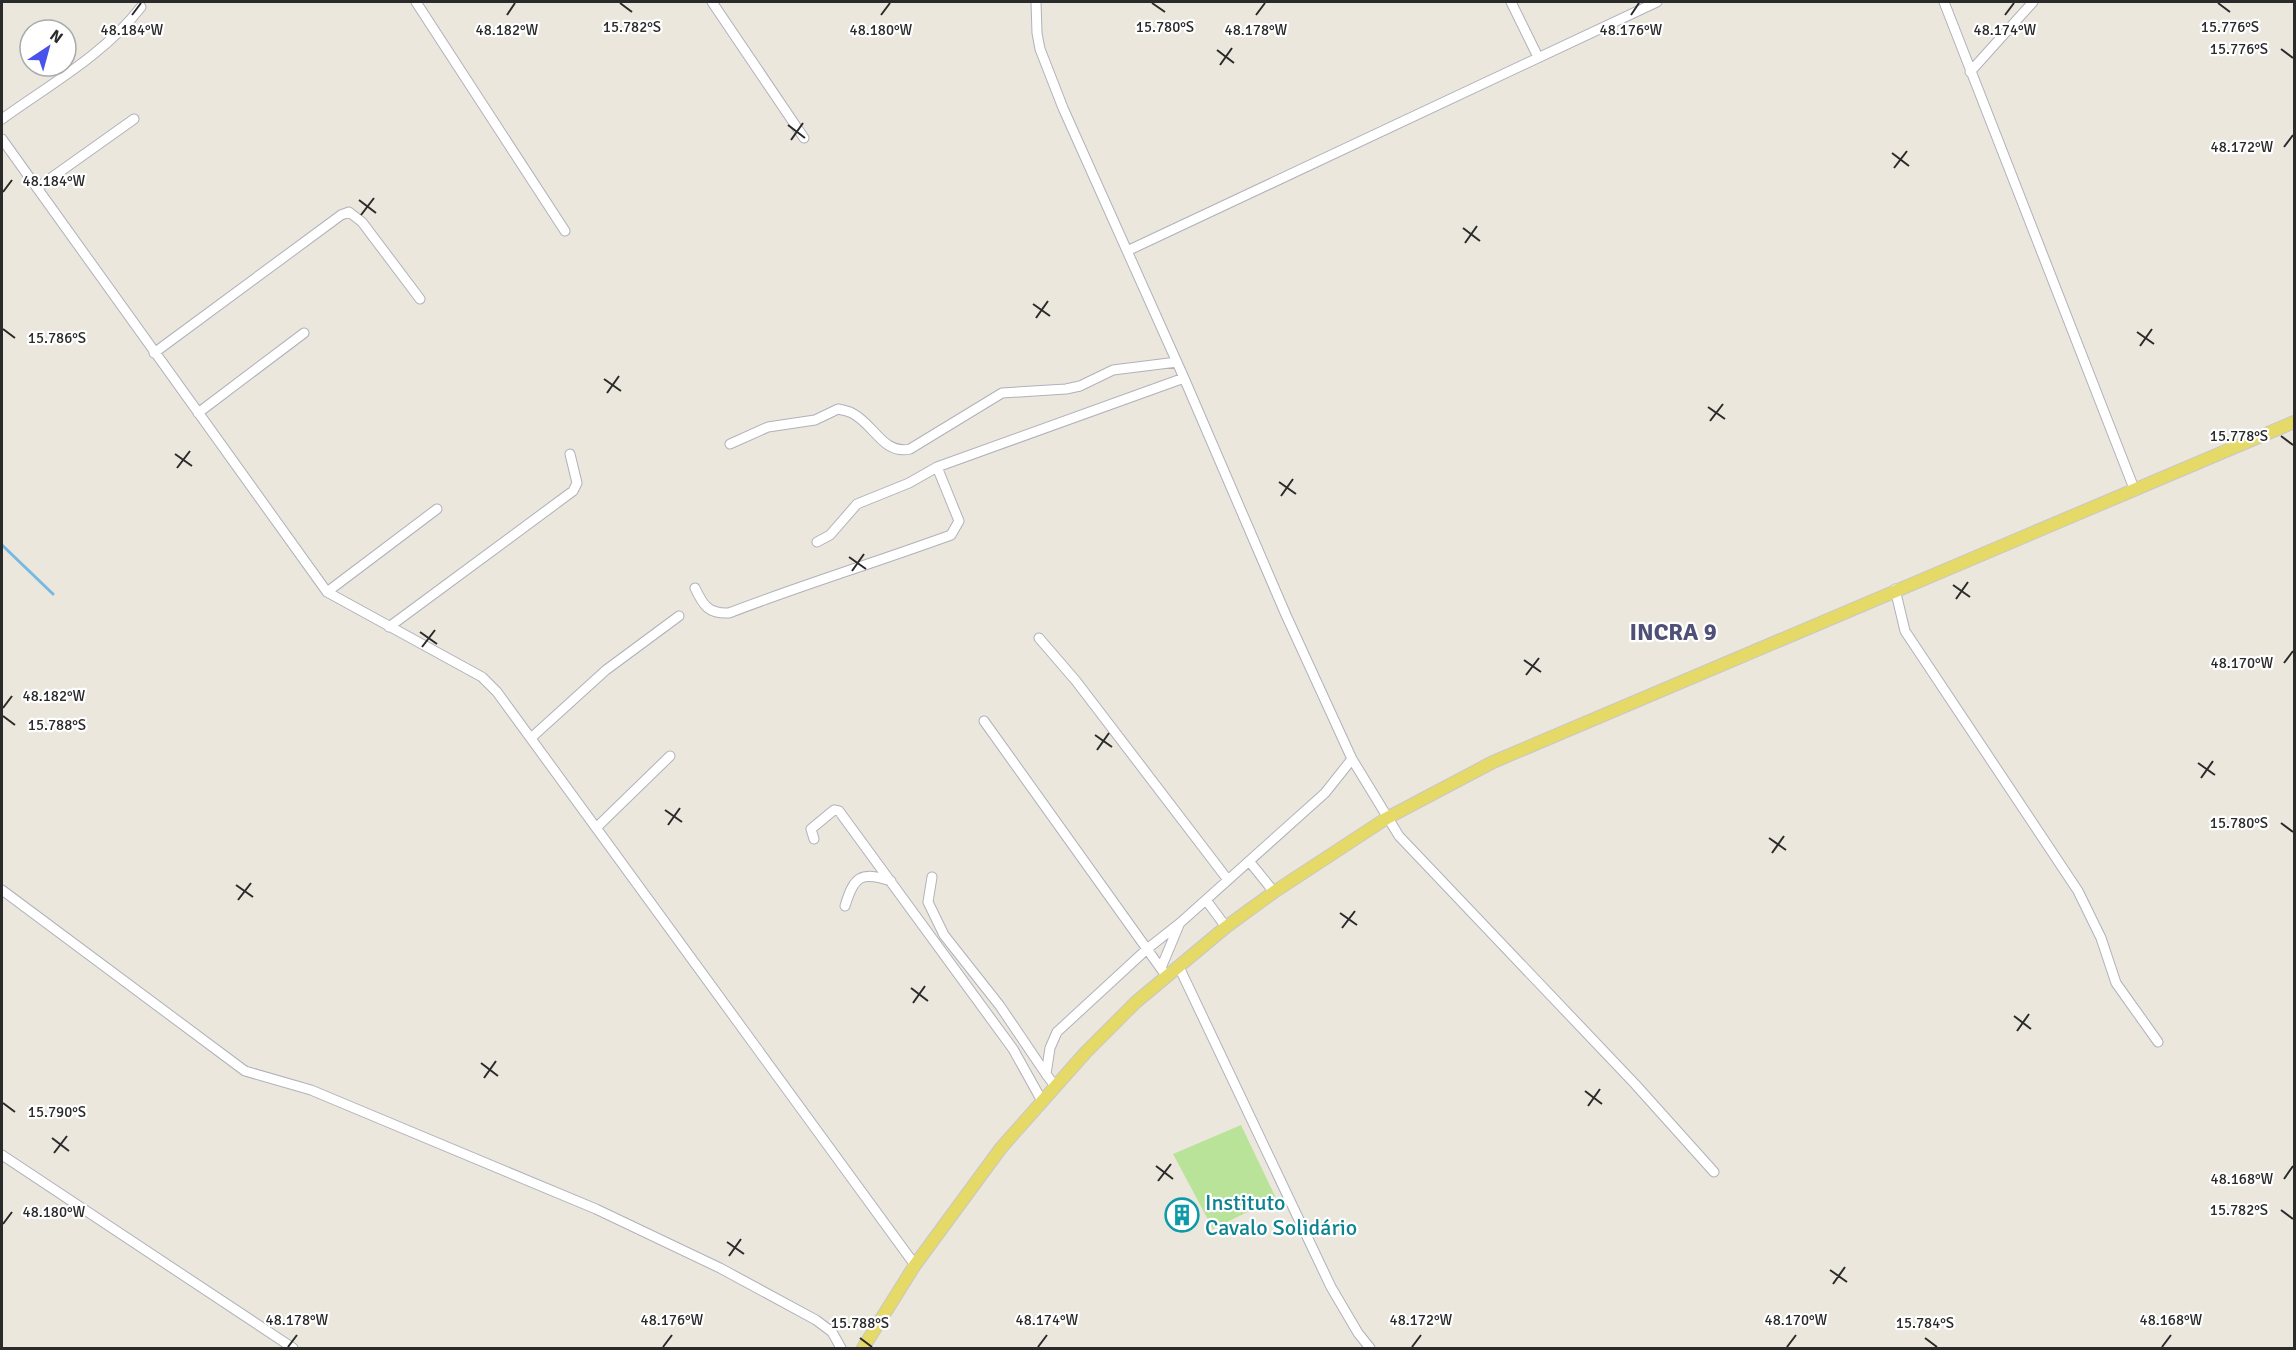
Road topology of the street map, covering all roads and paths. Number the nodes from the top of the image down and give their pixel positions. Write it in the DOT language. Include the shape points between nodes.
graph roads {
  1 [pos="416,2"];
  2 [pos="712,2"];
  3 [pos="1036,2"];
  4 [pos="1511,2"];
  5 [pos="1657,2"];
  6 [pos="1944,2"];
  7 [pos="2033,2"];
  8 [pos="141,7"];
  9 [pos="1538,57"];
  10 [pos="1970,72"];
  11 [pos="2,119"];
  12 [pos="134,119"];
  13 [pos="804,138"];
  14 [pos="2,139"];
  15 [pos="37,188"];
  16 [pos="565,231"];
  17 [pos="1127,251"];
  18 [pos="420,299"];
  19 [pos="304,333"];
  20 [pos="154,353"];
  21 [pos="1177,362"];
  22 [pos="1184,378"];
  23 [pos="198,413"];
  24 [pos="2295,422"];
  25 [pos="730,444"];
  26 [pos="570,454"];
  27 [pos="937,467"];
  28 [pos="2135,491"];
  29 [pos="437,509"];
  30 [pos="817,542"];
  31 [pos="695,588"];
  32 [pos="1895,589"];
  33 [pos="327,592"];
  34 [pos="679,616"];
  35 [pos="389,627"];
  36 [pos="1040,638"];
  37 [pos="984,721"];
  38 [pos="531,738"];
  39 [pos="670,756"];
  40 [pos="1352,759"];
  41 [pos="1387,818"];
  42 [pos="597,827"];
  43 [pos="814,839"];
  44 [pos="1250,861"];
  45 [pos="932,877"];
  46 [pos="1228,880"];
  47 [pos="891,881"];
  48 [pos="2,890"];
  49 [pos="1274,892"];
  50 [pos="1206,900"];
  51 [pos="845,906"];
  52 [pos="1180,923"];
  53 [pos="1226,927"];
  54 [pos="1147,949"];
  55 [pos="1179,966"];
  56 [pos="1164,973"];
  57 [pos="2158,1042"];
  58 [pos="1046,1074"];
  59 [pos="1055,1086"];
  60 [pos="1042,1101"];
  61 [pos="2,1155"];
  62 [pos="1714,1172"];
  63 [pos="915,1265"];
  64 [pos="293,1348"];
  65 [pos="841,1348"];
  66 [pos="863,1348"];
  67 [pos="1370,1348"];
  1 -- 16 [label="street"];
  2 -- 13 [label="street"];
  3 -- 17 [label="street" via="1040,49"];
  4 -- 9 [label="street"];
  5 -- 9 [label="street"];
  6 -- 10 [label="street"];
  7 -- 10 [label="street"];
  8 -- 11 [label="street" via="127,26 96,51"];
  9 -- 17 [label="street"];
  10 -- 28 [label="street"];
  12 -- 15 [label="street"];
  14 -- 15 [label="street"];
  15 -- 20 [label="street"];
  17 -- 21 [label="street"];
  18 -- 20 [label="street" via="362,222 349,212"];
  19 -- 23 [label="street"];
  20 -- 23 [label="street"];
  21 -- 22 [label="street"];
  21 -- 25 [label="street" via="1113,370 1066,389 1002,393 900,451 853,413 838,409 815,420 768,427"];
  22 -- 27 [label="street"];
  22 -- 40 [label="street"];
  23 -- 33 [label="street"];
  24 -- 28 [label="main road"];
  26 -- 35 [label="street" via="577,483 573,491"];
  27 -- 30 [label="street" via="857,504 830,535"];
  27 -- 31 [label="street" via="958,521 951,535 729,613 704,607"];
  28 -- 32 [label="main road"];
  29 -- 33 [label="street"];
  32 -- 41 [label="main road" via="1493,762"];
  32 -- 57 [label="street" via="1905,631 2078,891 2116,983"];
  33 -- 35 [label="street"];
  34 -- 38 [label="street" via="606,670"];
  35 -- 38 [label="street" via="489,682"];
  36 -- 46 [label="street"];
  37 -- 54 [label="street"];
  38 -- 42 [label="street"];
  39 -- 42 [label="street"];
  40 -- 41 [label="street"];
  40 -- 44 [label="street" via="1325,793"];
  41 -- 49 [label="main road"];
  41 -- 62 [label="street" via="1399,836"];
  42 -- 63 [label="street"];
  43 -- 47 [label="street" via="812,829 834,810 839,811"];
  44 -- 46 [label="street"];
  44 -- 49 [label="street"];
  45 -- 58 [label="street" via="928,902 944,935 1000,1006"];
  46 -- 50 [label="street"];
  47 -- 51 [label="street" via="872,874 858,879"];
  47 -- 60 [label="street" via="1013,1049"];
  48 -- 65 [label="street" via="245,1071 311,1090 596,1209 720,1268 816,1320 832,1332"];
  49 -- 53 [label="main road"];
  50 -- 52 [label="street"];
  50 -- 53 [label="street"];
  52 -- 54 [label="street"];
  52 -- 56 [label="street"];
  53 -- 55 [label="main road"];
  54 -- 56 [label="street"];
  54 -- 58 [label="street" via="1057,1032"];
  55 -- 56 [label="main road"];
  55 -- 67 [label="street" via="1331,1287"];
  56 -- 59 [label="main road"];
  58 -- 59 [label="street"];
  59 -- 60 [label="main road"];
  60 -- 63 [label="main road" via="1001,1148"];
  61 -- 64 [label="street"];
  63 -- 66 [label="main road"];
}
